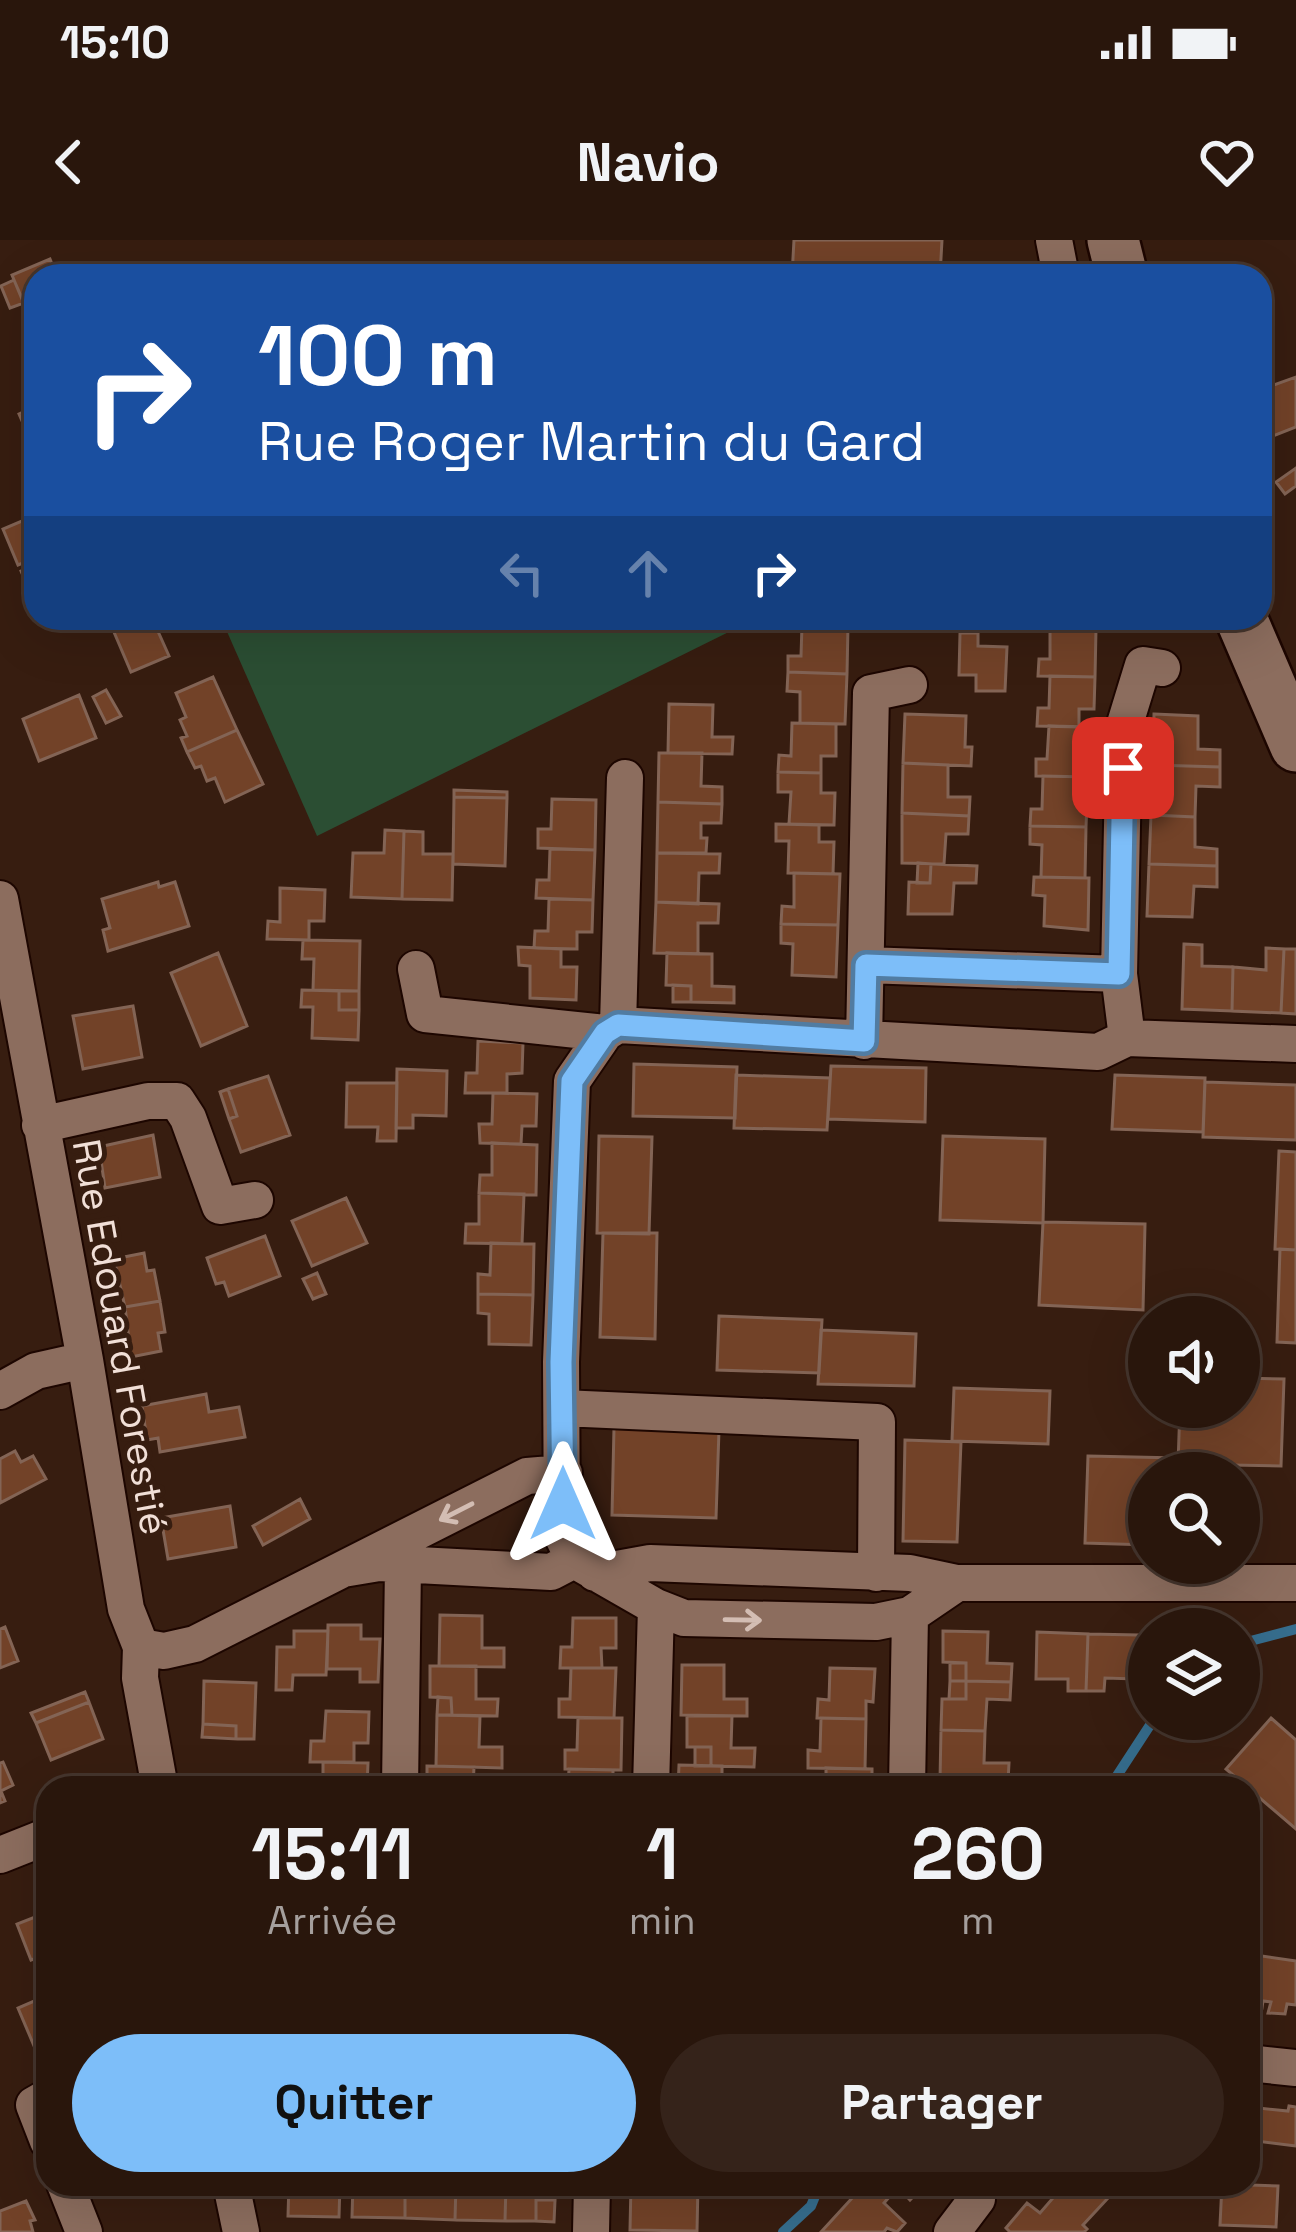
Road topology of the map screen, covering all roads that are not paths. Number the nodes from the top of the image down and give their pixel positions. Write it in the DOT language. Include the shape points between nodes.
graph roads {
  1 [pos="1250,630"];
  2 [pos="1162,668"];
  3 [pos="1282,675"];
  4 [pos="909,685"];
  5 [pos="1296,746"];
  6 [pos="625,778"];
  7 [pos="0,905"];
  8 [pos="866,965"];
  9 [pos="416,969"];
  10 [pos="1119,974"];
  11 [pos="612,1029"];
  12 [pos="1127,1038"];
  13 [pos="864,1041"];
  14 [pos="1296,1044"];
  15 [pos="40,1125"];
  16 [pos="255,1200"];
  17 [pos="85,1360"];
  18 [pos="0,1391"];
  19 [pos="562,1408"];
  20 [pos="564,1473"];
  21 [pos="403,1565"];
  22 [pos="584,1567"];
  23 [pos="343,1569"];
  24 [pos="876,1573"];
  25 [pos="957,1583"];
  26 [pos="1296,1583"];
  27 [pos="656,1606"];
  28 [pos="910,1615"];
  29 [pos="141,1647"];
  30 [pos="158,1776"];
  31 [pos="400,1776"];
  32 [pos="651,1776"];
  33 [pos="907,1776"];
  34 [pos="36,1842"];
  35 [pos="0,1855"];
  36 [pos="1260,2064"];
  37 [pos="1296,2068"];
  38 [pos="70,2196"];
  39 [pos="234,2196"];
  40 [pos="592,2196"];
  41 [pos="978,2196"];
  42 [pos="84,2232"];
  43 [pos="241,2232"];
  44 [pos="591,2232"];
  45 [pos="952,2232"];
  1 -- 3 [label="street"];
  2 -- 10 [label="street" via="1143,665 1124,727"];
  3 -- 5 [label="street"];
  4 -- 8 [label="street" via="871,693"];
  6 -- 11 [label="street"];
  7 -- 15 [label="street, Rue Edouard Forestié"];
  8 -- 10 [label="street"];
  8 -- 13 [label="street"];
  9 -- 11 [label="street" via="425,1014"];
  10 -- 12 [label="street"];
  11 -- 13 [label="street"];
  11 -- 19 [label="street" via="572,1081"];
  12 -- 13 [label="street" via="1098,1052"];
  12 -- 14 [label="street"];
  15 -- 16 [label="street" via="177,1101 220,1205"];
  15 -- 17 [label="street, Rue Edouard Forestié"];
  17 -- 18 [label="street" via="36,1371"];
  17 -- 29 [label="street, Rue Edouard Forestié" via="126,1609"];
  19 -- 20 [label="street"];
  19 -- 24 [label="street" via="877,1422"];
  20 -- 22 [label="street" via="562,1535"];
  20 -- 23 [label="street, one-way" via="527,1476"];
  21 -- 22 [label="street"];
  21 -- 23 [label="street"];
  21 -- 31 [label="street"];
  22 -- 24 [label="street"];
  22 -- 27 [label="street"];
  23 -- 29 [label="street" via="195,1644"];
  24 -- 25 [label="street"];
  25 -- 26 [label="street"];
  25 -- 28 [label="street"];
  27 -- 28 [label="street, one-way" via="684,1618 876,1622"];
  27 -- 32 [label="street"];
  28 -- 33 [label="street"];
  29 -- 30 [label="street, Rue Edouard Forestié"];
  34 -- 35 [label="street"];
  36 -- 37 [label="street"];
  38 -- 42 [label="street"];
  39 -- 43 [label="street"];
  40 -- 44 [label="street"];
  41 -- 45 [label="street"];
}
